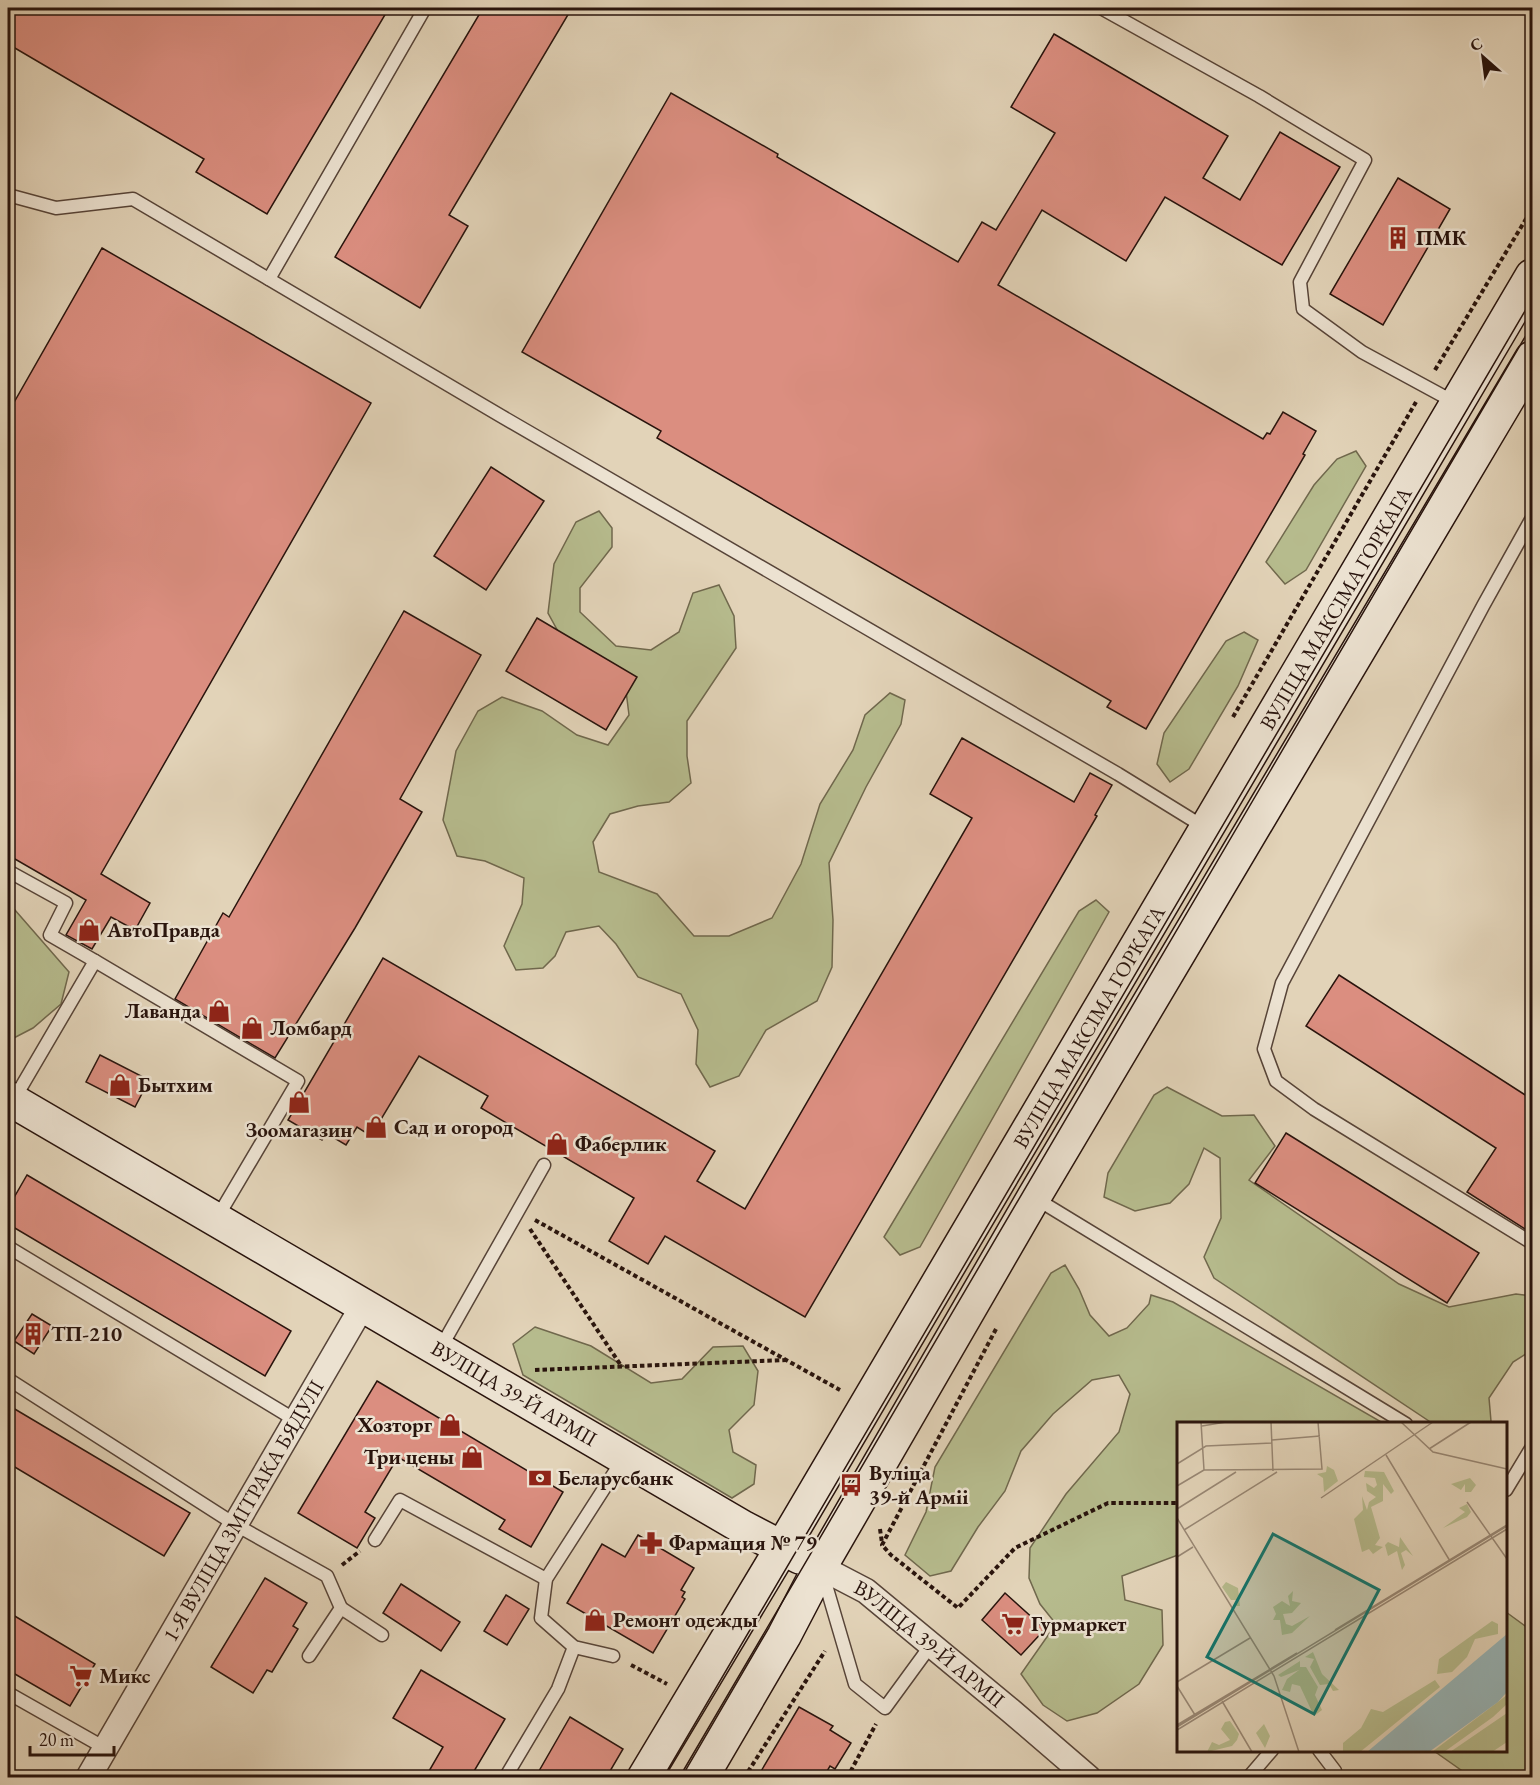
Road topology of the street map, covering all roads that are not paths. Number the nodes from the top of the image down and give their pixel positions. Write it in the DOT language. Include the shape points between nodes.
graph roads {
  1 [pos="425,8"];
  2 [pos="1101,8"];
  3 [pos="8,195"];
  4 [pos="1533,276"];
  5 [pos="269,279"];
  6 [pos="1533,358"];
  7 [pos="1457,404"];
  8 [pos="1533,518"];
  9 [pos="1528,535"];
  10 [pos="1206,829"];
  11 [pos="1240,848"];
  12 [pos="8,871"];
  13 [pos="95,961"];
  14 [pos="9,1103"];
  15 [pos="544,1165"];
  16 [pos="1000,1178"];
  17 [pos="1034,1197"];
  18 [pos="216,1220"];
  19 [pos="1533,1244"];
  20 [pos="8,1247"];
  21 [pos="363,1305"];
  22 [pos="439,1350"];
  23 [pos="8,1379"];
  24 [pos="297,1421"];
  25 [pos="1404,1422"];
  26 [pos="1533,1447"];
  27 [pos="624,1457"];
  28 [pos="1507,1486"];
  29 [pos="236,1525"];
  30 [pos="375,1540"];
  31 [pos="782,1548"];
  32 [pos="820,1567"];
  33 [pos="546,1579"];
  34 [pos="341,1608"];
  35 [pos="382,1635"];
  36 [pos="931,1645"];
  37 [pos="574,1647"];
  38 [pos="309,1656"];
  39 [pos="613,1656"];
  40 [pos="8,1693"];
  41 [pos="105,1748"];
  42 [pos="1270,1752"];
  43 [pos="1320,1752"];
  44 [pos="88,1778"];
  45 [pos="505,1778"];
  46 [pos="644,1778"];
  47 [pos="701,1778"];
  48 [pos="1089,1778"];
  49 [pos="1248,1778"];
  50 [pos="1336,1778"];
  1 -- 5 [label="lane"];
  2 -- 7 [label="lane" via="1365,160 1300,282 1303,309 1362,352"];
  3 -- 5 [label="lane" via="56,208 133,199"];
  4 -- 7 [label="main road, ВУЛІЦА МАКСІМА ГОРКАГА"];
  5 -- 10 [label="lane"];
  6 -- 11 [label="main road, ВУЛІЦА МАКСІМА ГОРКАГА"];
  7 -- 10 [label="main road, ВУЛІЦА МАКСІМА ГОРКАГА"];
  8 -- 9 [label="lane"];
  9 -- 19 [label="lane" via="1483,606 1282,983 1264,1049 1276,1081"];
  10 -- 11 [label="street"];
  10 -- 16 [label="main road, ВУЛІЦА МАКСІМА ГОРКАГА"];
  11 -- 17 [label="main road, ВУЛІЦА МАКСІМА ГОРКАГА"];
  12 -- 13 [label="lane" via="66,903 50,936"];
  13 -- 14 [label="lane"];
  13 -- 18 [label="lane" via="298,1081"];
  14 -- 18 [label="main road, ВУЛІЦА 39-Й АРМІІ"];
  15 -- 22 [label="lane"];
  16 -- 17 [label="street"];
  16 -- 31 [label="main road, ВУЛІЦА МАКСІМА ГОРКАГА"];
  17 -- 25 [label="lane"];
  17 -- 32 [label="main road, ВУЛІЦА МАКСІМА ГОРКАГА"];
  18 -- 21 [label="main road, ВУЛІЦА 39-Й АРМІІ"];
  20 -- 24 [label="lane"];
  21 -- 22 [label="main road, ВУЛІЦА 39-Й АРМІІ"];
  21 -- 24 [label="street, 1-Я ВУЛІЦА ЗМІТРАКА БЯДУЛІ"];
  22 -- 27 [label="main road, ВУЛІЦА 39-Й АРМІІ"];
  23 -- 29 [label="lane"];
  24 -- 29 [label="street, 1-Я ВУЛІЦА ЗМІТРАКА БЯДУЛІ"];
  26 -- 28 [label="lane"];
  27 -- 31 [label="main road, ВУЛІЦА 39-Й АРМІІ"];
  27 -- 33 [label="lane"];
  29 -- 34 [label="lane" via="327,1576"];
  29 -- 41 [label="street, 1-Я ВУЛІЦА ЗМІТРАКА БЯДУЛІ"];
  30 -- 33 [label="lane" via="400,1500"];
  31 -- 32 [label="main road, ВУЛІЦА 39-Й АРМІІ"];
  31 -- 46 [label="main road, ВУЛІЦА МАКСІМА ГОРКАГА"];
  32 -- 36 [label="street, ВУЛІЦА 39-Й АРМІІ" via="866,1592"];
  32 -- 36 [label="lane" via="855,1684 885,1708"];
  32 -- 47 [label="main road, ВУЛІЦА МАКСІМА ГОРКАГА"];
  33 -- 37 [label="lane" via="541,1618"];
  34 -- 35 [label="lane"];
  34 -- 38 [label="lane"];
  36 -- 48 [label="street, ВУЛІЦА 39-Й АРМІІ"];
  37 -- 39 [label="lane"];
  37 -- 45 [label="lane" via="558,1689"];
  40 -- 41 [label="lane"];
  41 -- 44 [label="street, 1-Я ВУЛІЦА ЗМІТРАКА БЯДУЛІ"];
  42 -- 49 [label="lane"];
  43 -- 50 [label="lane"];
}
